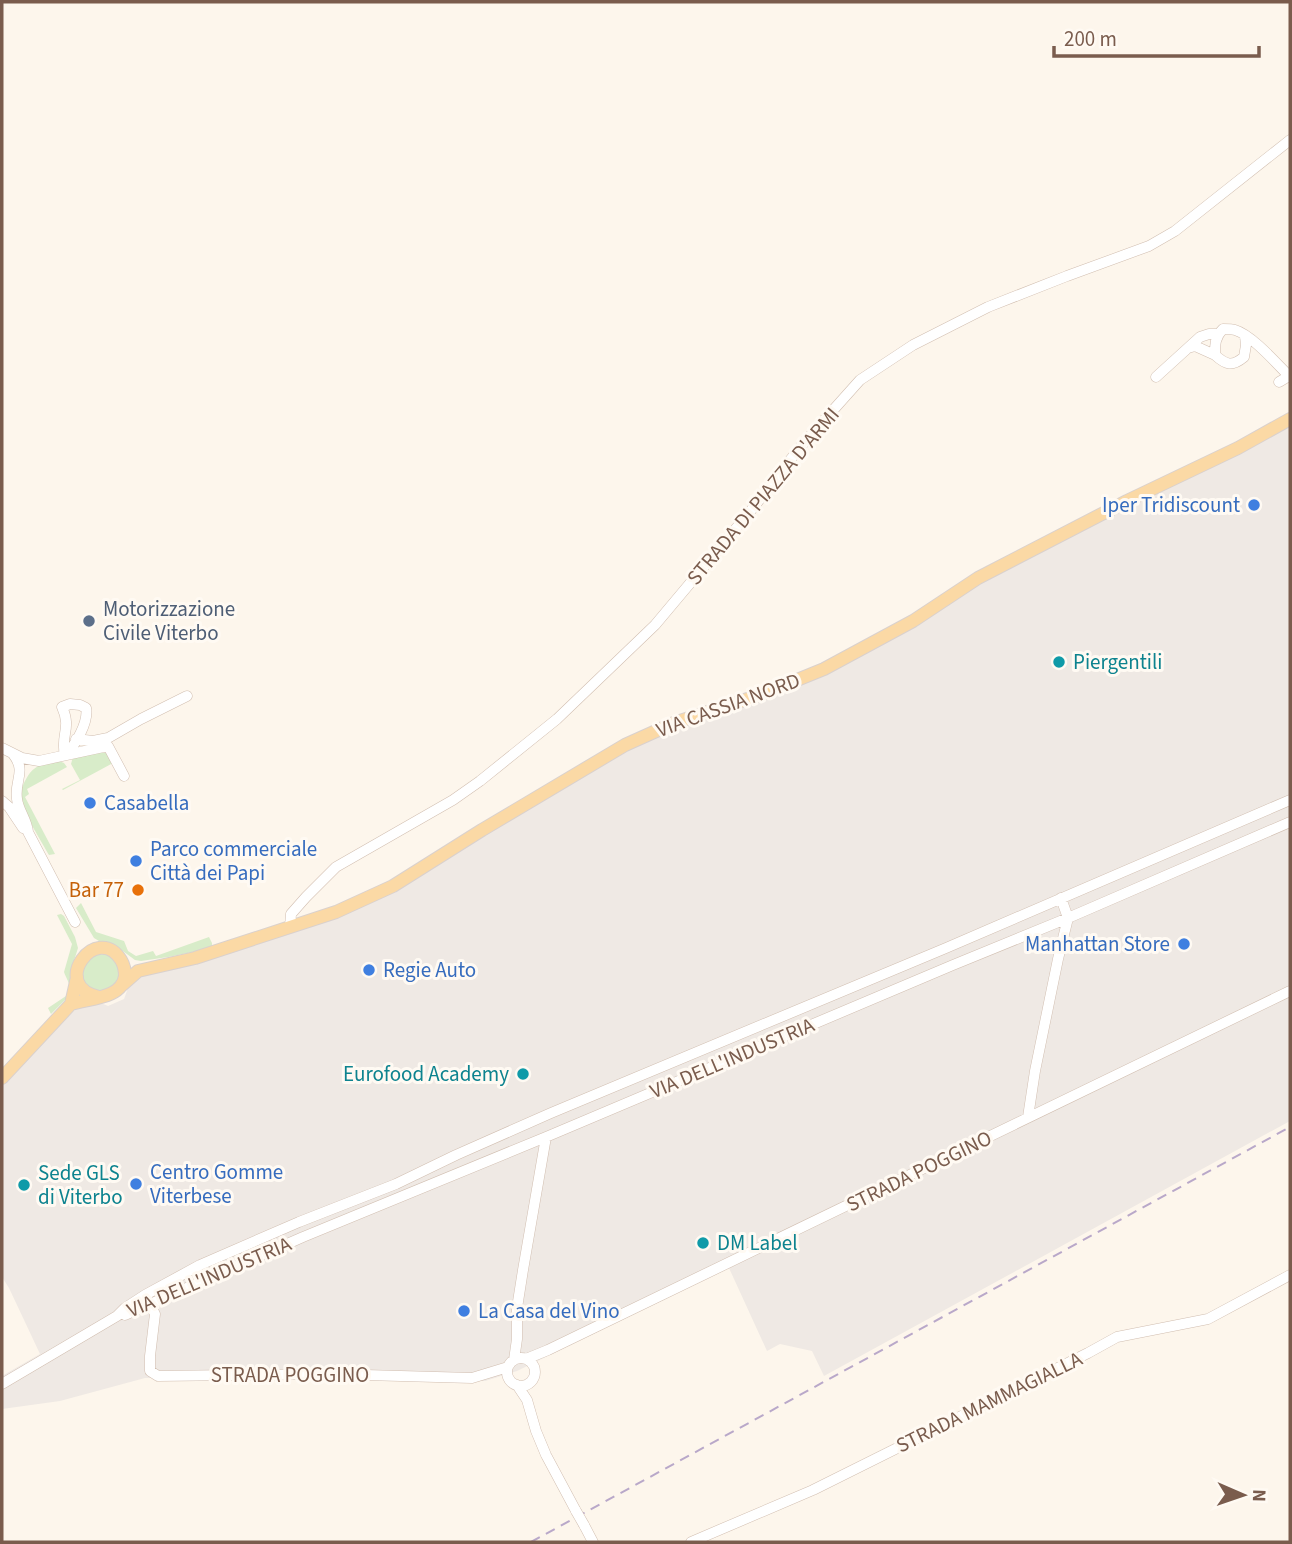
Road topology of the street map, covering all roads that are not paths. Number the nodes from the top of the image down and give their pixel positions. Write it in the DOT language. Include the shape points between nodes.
graph roads {
  1 [pos="1290,140"];
  2 [pos="1218,334"];
  3 [pos="1245,336"];
  4 [pos="1188,348"];
  5 [pos="1215,355"];
  6 [pos="1156,377"];
  7 [pos="1290,377"];
  8 [pos="1279,382"];
  9 [pos="1290,419"];
  10 [pos="187,696"];
  11 [pos="76,739"];
  12 [pos="2,748"];
  13 [pos="13,754"];
  14 [pos="65,755"];
  15 [pos="39,761"];
  16 [pos="124,776"];
  17 [pos="19,778"];
  18 [pos="2,799"];
  19 [pos="1290,800"];
  20 [pos="1290,822"];
  21 [pos="28,832"];
  22 [pos="1061,898"];
  23 [pos="1068,918"];
  24 [pos="75,922"];
  25 [pos="290,926"];
  26 [pos="120,957"];
  27 [pos="157,966"];
  28 [pos="77,977"];
  29 [pos="121,986"];
  30 [pos="1290,991"];
  31 [pos="99,997"];
  32 [pos="71,1004"];
  33 [pos="2,1078"];
  34 [pos="1028,1117"];
  35 [pos="546,1137"];
  36 [pos="1290,1275"];
  37 [pos="147,1299"];
  38 [pos="548,1350"];
  39 [pos="517,1361"];
  40 [pos="532,1377"];
  41 [pos="2,1384"];
  42 [pos="517,1385"];
  43 [pos="527,1400"];
  44 [pos="593,1542"];
  45 [pos="691,1542"];
  1 -- 25 [label="street, STRADA DI PIAZZA D'ARMI" via="1175,231 1149,246 988,307 913,345 860,380 655,625 557,719 453,800 336,867 291,914"];
  2 -- 3 [label="street" via="1233,329"];
  2 -- 4 [label="street" via="1200,337"];
  2 -- 5 [label="street"];
  3 -- 5 [label="street" via="1244,357 1237,363 1228,364"];
  3 -- 7 [label="street"];
  4 -- 5 [label="street" via="1195,346"];
  4 -- 6 [label="street"];
  7 -- 8 [label="street"];
  9 -- 25 [label="main road, VIA CASSIA NORD" via="978,578 913,621 824,669 641,737 393,886 336,912"];
  10 -- 11 [label="street" via="108,738"];
  11 -- 14 [label="street"];
  11 -- 14 [label="street" via="86,708 64,705"];
  12 -- 13 [label="street"];
  13 -- 15 [label="street"];
  13 -- 17 [label="street" via="20,767"];
  14 -- 15 [label="street"];
  14 -- 16 [label="street" via="108,746"];
  15 -- 17 [label="street"];
  17 -- 18 [label="street"];
  17 -- 21 [label="street" via="17,799"];
  18 -- 21 [label="street"];
  19 -- 22 [label="street, VIA DELL'INDUSTRIA"];
  20 -- 23 [label="street, VIA DELL'INDUSTRIA"];
  21 -- 24 [label="street"];
  22 -- 23 [label="street"];
  22 -- 37 [label="street, VIA DELL'INDUSTRIA" via="200,1265"];
  23 -- 34 [label="street"];
  23 -- 35 [label="street, VIA DELL'INDUSTRIA"];
  25 -- 27 [label="main road, VIA CASSIA NORD"];
  26 -- 27 [label="main road, VIA CASSIA NORD"];
  26 -- 28 [label="main road" via="107,949 92,950 80,960"];
  26 -- 29 [label="main road" via="125,971"];
  27 -- 29 [label="main road, VIA CASSIA NORD" via="138,971"];
  28 -- 31 [label="main road" via="85,990"];
  28 -- 32 [label="main road"];
  29 -- 31 [label="main road"];
  30 -- 34 [label="street, STRADA POGGINO"];
  31 -- 32 [label="main road"];
  32 -- 33 [label="main road"];
  34 -- 38 [label="street, STRADA POGGINO"];
  35 -- 37 [label="street, VIA DELL'INDUSTRIA"];
  35 -- 39 [label="street" via="517,1308"];
  36 -- 45 [label="street, STRADA MAMMAGIALLA" via="1208,1319 1117,1337 813,1490"];
  37 -- 39 [label="street, STRADA POGGINO" via="155,1314 150,1371 158,1376 472,1378"];
  37 -- 41 [label="street, VIA DELL'INDUSTRIA"];
  38 -- 39 [label="street, STRADA POGGINO"];
  38 -- 40 [label="street"];
  39 -- 40 [label="street" via="533,1365"];
  39 -- 42 [label="street" via="507,1371"];
  40 -- 42 [label="street"];
  40 -- 43 [label="street"];
  42 -- 43 [label="street"];
  43 -- 44 [label="street, bridge" via="546,1455"];
}
